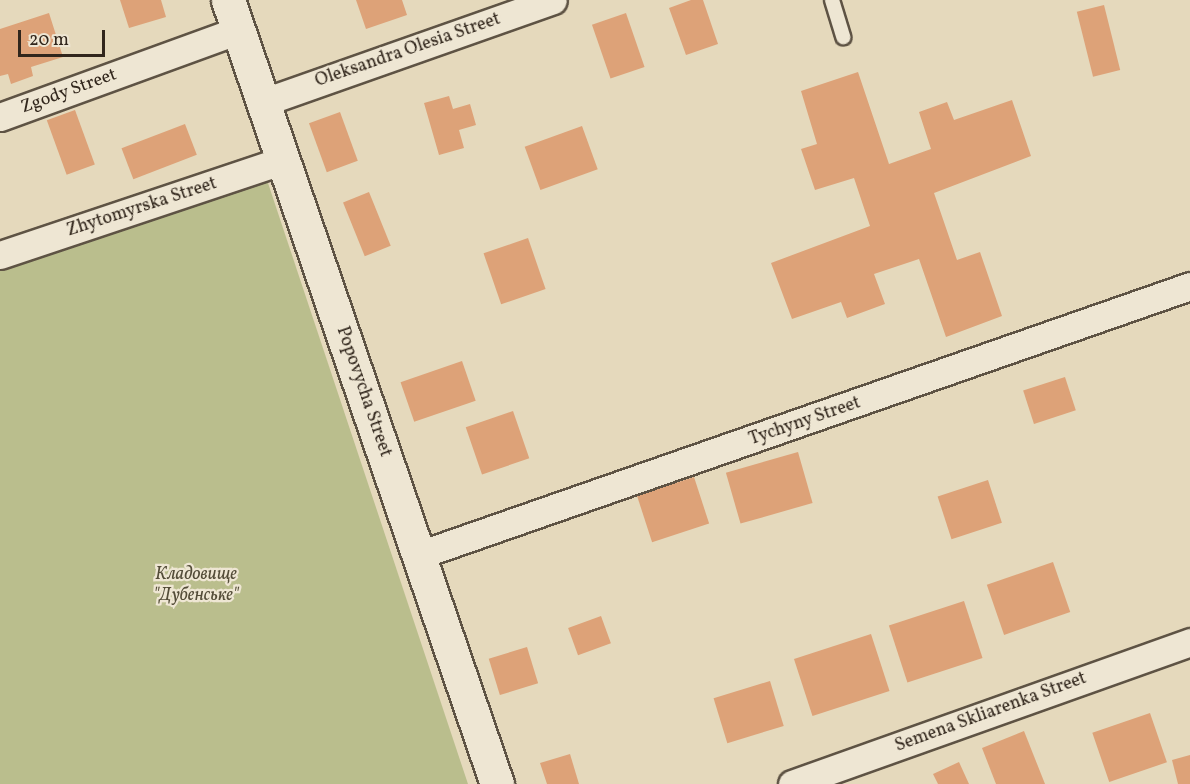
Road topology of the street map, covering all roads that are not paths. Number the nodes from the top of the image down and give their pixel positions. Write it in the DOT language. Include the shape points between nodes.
graph roads {
  1 [pos="228,0"];
  2 [pos="553,0"];
  3 [pos="831,0"];
  4 [pos="239,30"];
  5 [pos="843,37"];
  6 [pos="264,102"];
  7 [pos="0,117"];
  8 [pos="284,160"];
  9 [pos="0,255"];
  10 [pos="1190,286"];
  11 [pos="419,555"];
  12 [pos="1190,642"];
  13 [pos="497,784"];
  14 [pos="792,784"];
  1 -- 4 [label="street, Popovycha Street"];
  2 -- 6 [label="street, Oleksandra Olesia Street"];
  3 -- 5 [label="lane"];
  4 -- 6 [label="street, Popovycha Street"];
  4 -- 7 [label="street, Zgody Street"];
  6 -- 8 [label="street, Popovycha Street"];
  8 -- 9 [label="street, Zhytomyrska Street"];
  8 -- 11 [label="street, Popovycha Street"];
  10 -- 11 [label="street, Tychyny Street"];
  11 -- 13 [label="street, Popovycha Street"];
  12 -- 14 [label="street, Semena Skliarenka Street"];
}
